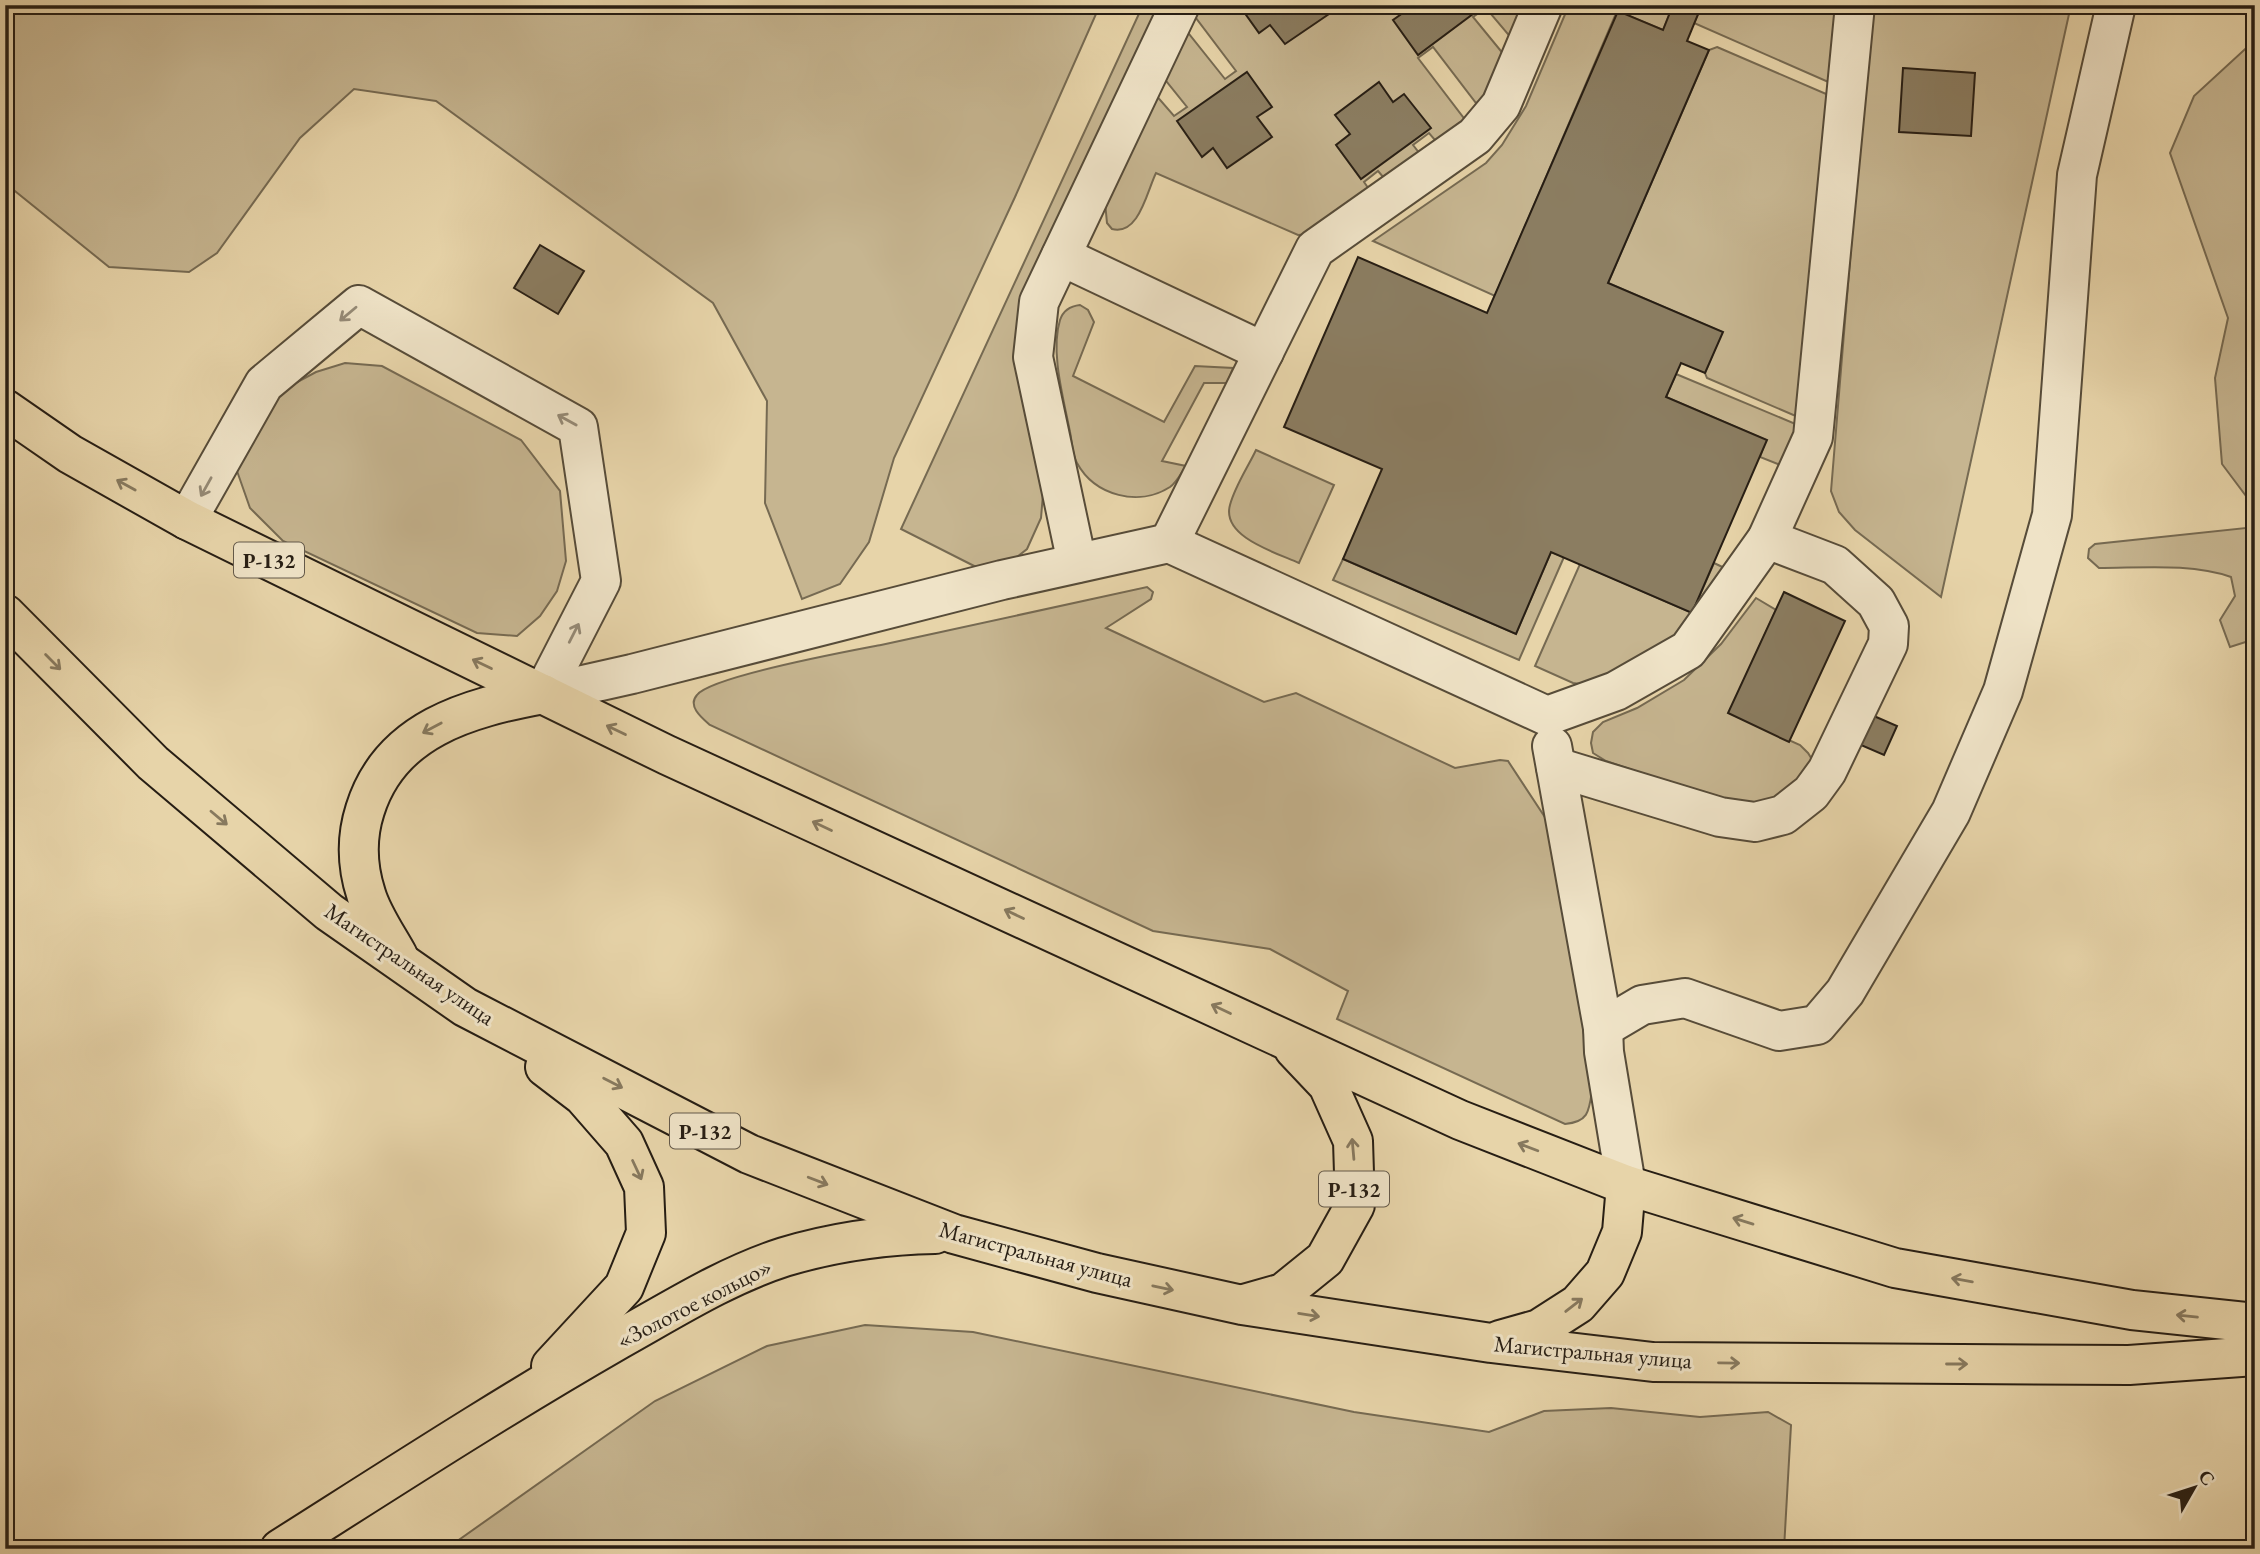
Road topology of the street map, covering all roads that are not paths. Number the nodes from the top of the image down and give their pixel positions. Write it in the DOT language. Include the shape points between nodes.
graph roads {
  1 [pos="1180,5"];
  2 [pos="1544,5"];
  3 [pos="1855,5"];
  4 [pos="2116,5"];
  5 [pos="1061,256"];
  6 [pos="1264,352"];
  7 [pos="5,409"];
  8 [pos="187,520"];
  9 [pos="1767,539"];
  10 [pos="1169,543"];
  11 [pos="1077,563"];
  12 [pos="5,614"];
  13 [pos="543,694"];
  14 [pos="1547,716"];
  15 [pos="1556,767"];
  16 [pos="400,961"];
  17 [pos="465,1007"];
  18 [pos="1602,1028"];
  19 [pos="1283,1037"];
  20 [pos="1626,1185"];
  21 [pos="954,1234"];
  22 [pos="1242,1305"];
  23 [pos="2255,1322"];
  24 [pos="1491,1343"];
  25 [pos="2255,1356"];
  26 [pos="526,1393"];
  27 [pos="281,1549"];
  1 -- 5 [label="street"];
  2 -- 6 [label="street" via="1501,105 1466,144 1315,249"];
  3 -- 9 [label="street" via="1813,437"];
  4 -- 18 [label="street" via="2077,175 2052,515 2003,691 1951,812 1845,992 1817,1025 1779,1031 1685,998 1642,1005"];
  5 -- 6 [label="street"];
  5 -- 11 [label="street" via="1039,302 1033,357"];
  6 -- 10 [label="street"];
  8 -- 7 [label="highway, Р-132, one-way" via="70,454"];
  13 -- 8 [label="highway, Р-132, one-way"];
  13 -- 8 [label="street, one-way" via="601,581 578,427 359,305 264,384"];
  9 -- 14 [label="street" via="1688,650 1616,691"];
  9 -- 15 [label="street" via="1835,565 1876,602 1889,626 1888,644 1827,771 1811,793 1783,815 1755,822 1720,817"];
  10 -- 11 [label="street"];
  10 -- 14 [label="street"];
  11 -- 13 [label="street"];
  12 -- 16 [label="highway, Магистральная улица / Р-132, one-way" via="153,763 329,912"];
  13 -- 16 [label="highway, one-way" via="498,702 446,721 396,754 380,774 361,822 357,856 366,896"];
  19 -- 13 [label="highway, Р-132, one-way"];
  14 -- 15 [label="street"];
  15 -- 18 [label="street"];
  16 -- 17 [label="highway, Магистральная улица / Р-132"];
  17 -- 21 [label="highway, Магистральная улица / Р-132, one-way" via="749,1154"];
  17 -- 26 [label="highway, «Золотое кольцо» / Р-132, one-way" via="583,1096 624,1143 644,1187 646,1233 624,1287"];
  18 -- 20 [label="street"];
  20 -- 19 [label="highway, one-way" via="1460,1120"];
  22 -- 19 [label="highway, Р-132, one-way" via="1283,1293 1325,1259 1355,1205 1353,1141 1328,1085"];
  23 -- 20 [label="highway, one-way" via="2132,1310 1895,1268"];
  24 -- 20 [label="highway, one-way" via="1539,1329 1578,1304 1605,1273 1622,1233"];
  21 -- 22 [label="highway, Магистральная улица / Р-132, one-way" via="1097,1273"];
  21 -- 26 [label="highway, «Золотое кольцо» / Р-132" via="889,1235 839,1242 781,1258 705,1292"];
  22 -- 24 [label="highway, Магистральная улица, one-way"];
  24 -- 25 [label="highway, Магистральная улица, one-way" via="1667,1362 2129,1365"];
  26 -- 27 [label="highway, «Золотое кольцо» / Р-132"];
}
